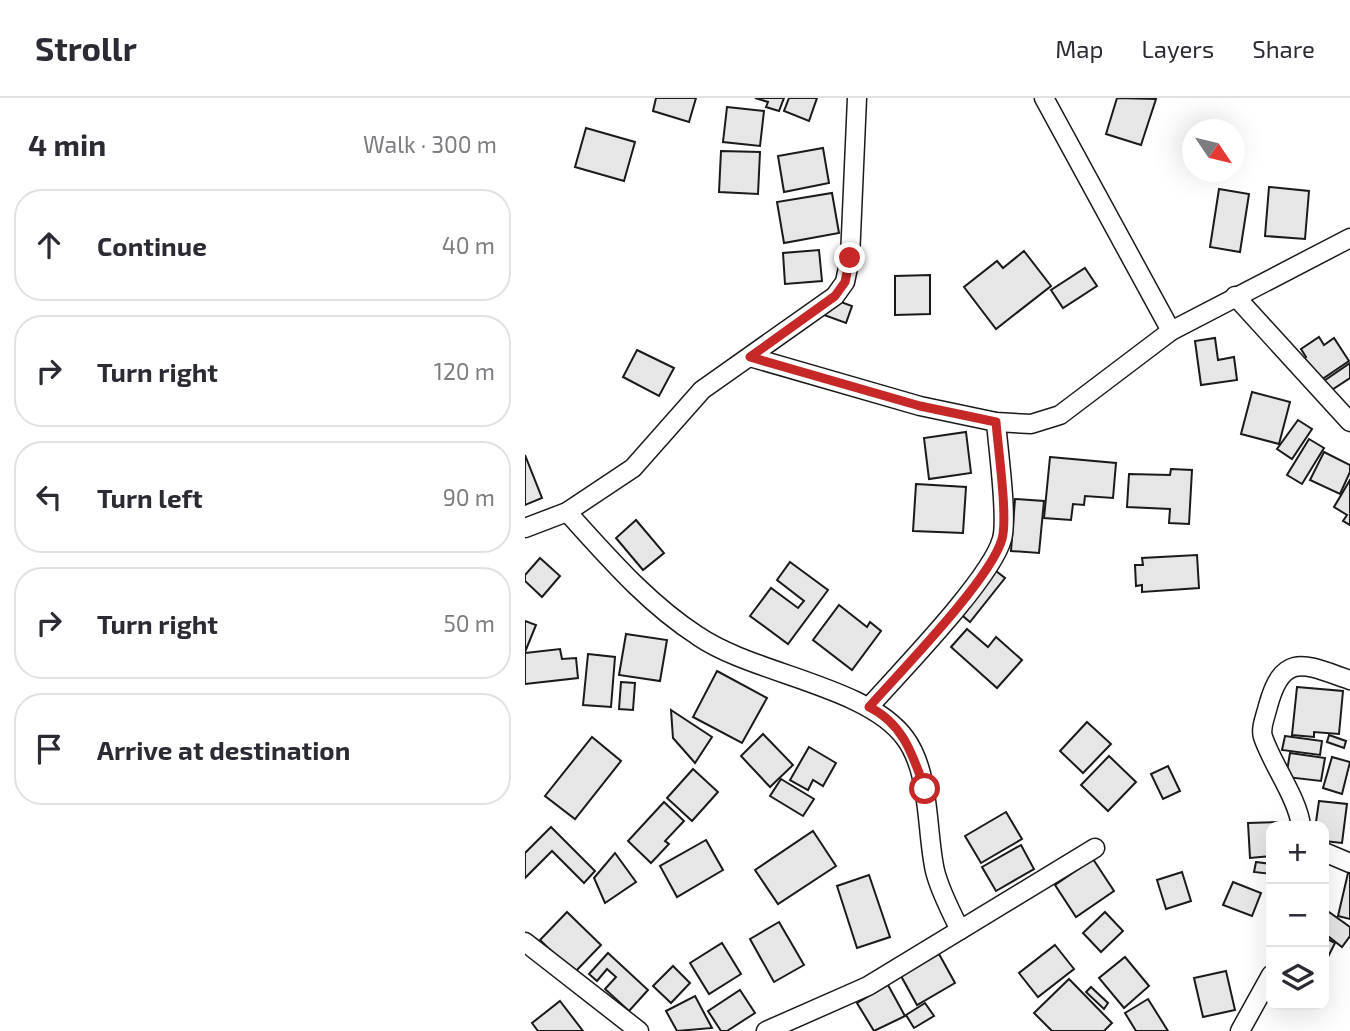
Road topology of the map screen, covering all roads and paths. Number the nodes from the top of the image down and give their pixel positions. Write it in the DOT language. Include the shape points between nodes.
graph roads {
  1 [pos="857,98"];
  2 [pos="1044,98"];
  3 [pos="1350,238"];
  4 [pos="1235,296"];
  5 [pos="1171,331"];
  6 [pos="750,357"];
  7 [pos="996,422"];
  8 [pos="1350,422"];
  9 [pos="567,512"];
  10 [pos="525,528"];
  11 [pos="1350,680"];
  12 [pos="869,707"];
  13 [pos="1299,821"];
  14 [pos="1095,848"];
  15 [pos="1329,854"];
  16 [pos="1350,863"];
  17 [pos="960,930"];
  18 [pos="525,942"];
  19 [pos="1266,984"];
  20 [pos="639,1031"];
  21 [pos="766,1031"];
  22 [pos="1240,1031"];
  1 -- 6 [label="street" via="845,282 835,296"];
  2 -- 5 [label="street"];
  3 -- 4 [label="street"];
  4 -- 5 [label="street"];
  4 -- 8 [label="street"];
  5 -- 7 [label="street" via="1060,415 1031,424"];
  6 -- 7 [label="street" via="920,406"];
  6 -- 9 [label="street" via="702,390 633,468"];
  7 -- 12 [label="street" via="1002,539 964,598"];
  9 -- 10 [label="street"];
  9 -- 12 [label="street" via="643,595 699,638"];
  11 -- 13 [label="street" via="1294,667 1281,672 1275,681 1261,733"];
  12 -- 17 [label="street" via="879,711 906,739 925,789 935,872"];
  14 -- 17 [label="street"];
  15 -- 16 [label="street"];
  17 -- 21 [label="street" via="868,986"];
  18 -- 20 [label="street"];
  19 -- 22 [label="street"];
}
